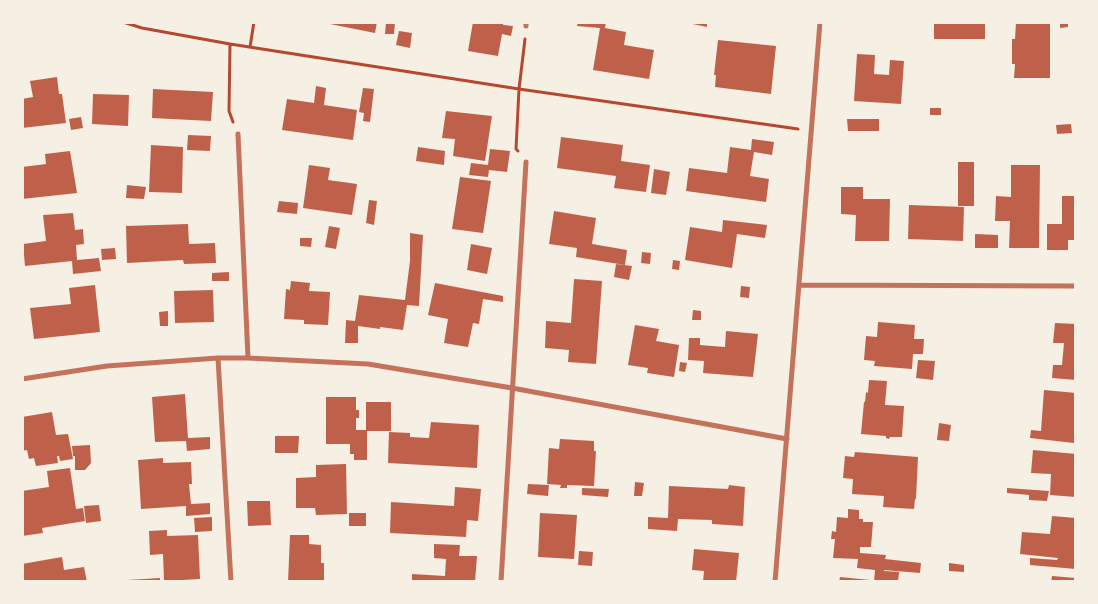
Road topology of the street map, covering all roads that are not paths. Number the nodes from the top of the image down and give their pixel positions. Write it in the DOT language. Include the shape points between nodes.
graph roads {
  1 [pos="820,22"];
  2 [pos="238,134"];
  3 [pos="526,162"];
  4 [pos="800,285"];
  5 [pos="1076,286"];
  6 [pos="218,358"];
  7 [pos="248,358"];
  8 [pos="22,379"];
  9 [pos="512,388"];
  10 [pos="787,440"];
  11 [pos="231,582"];
  12 [pos="501,582"];
  13 [pos="775,582"];
  1 -- 4 [label="street"];
  2 -- 7 [label="street"];
  3 -- 9 [label="street"];
  4 -- 5 [label="street"];
  4 -- 10 [label="street"];
  6 -- 7 [label="street"];
  6 -- 8 [label="street" via="107,366"];
  6 -- 11 [label="street"];
  7 -- 9 [label="street" via="368,364"];
  9 -- 10 [label="street"];
  9 -- 12 [label="street"];
  10 -- 13 [label="street"];
}
